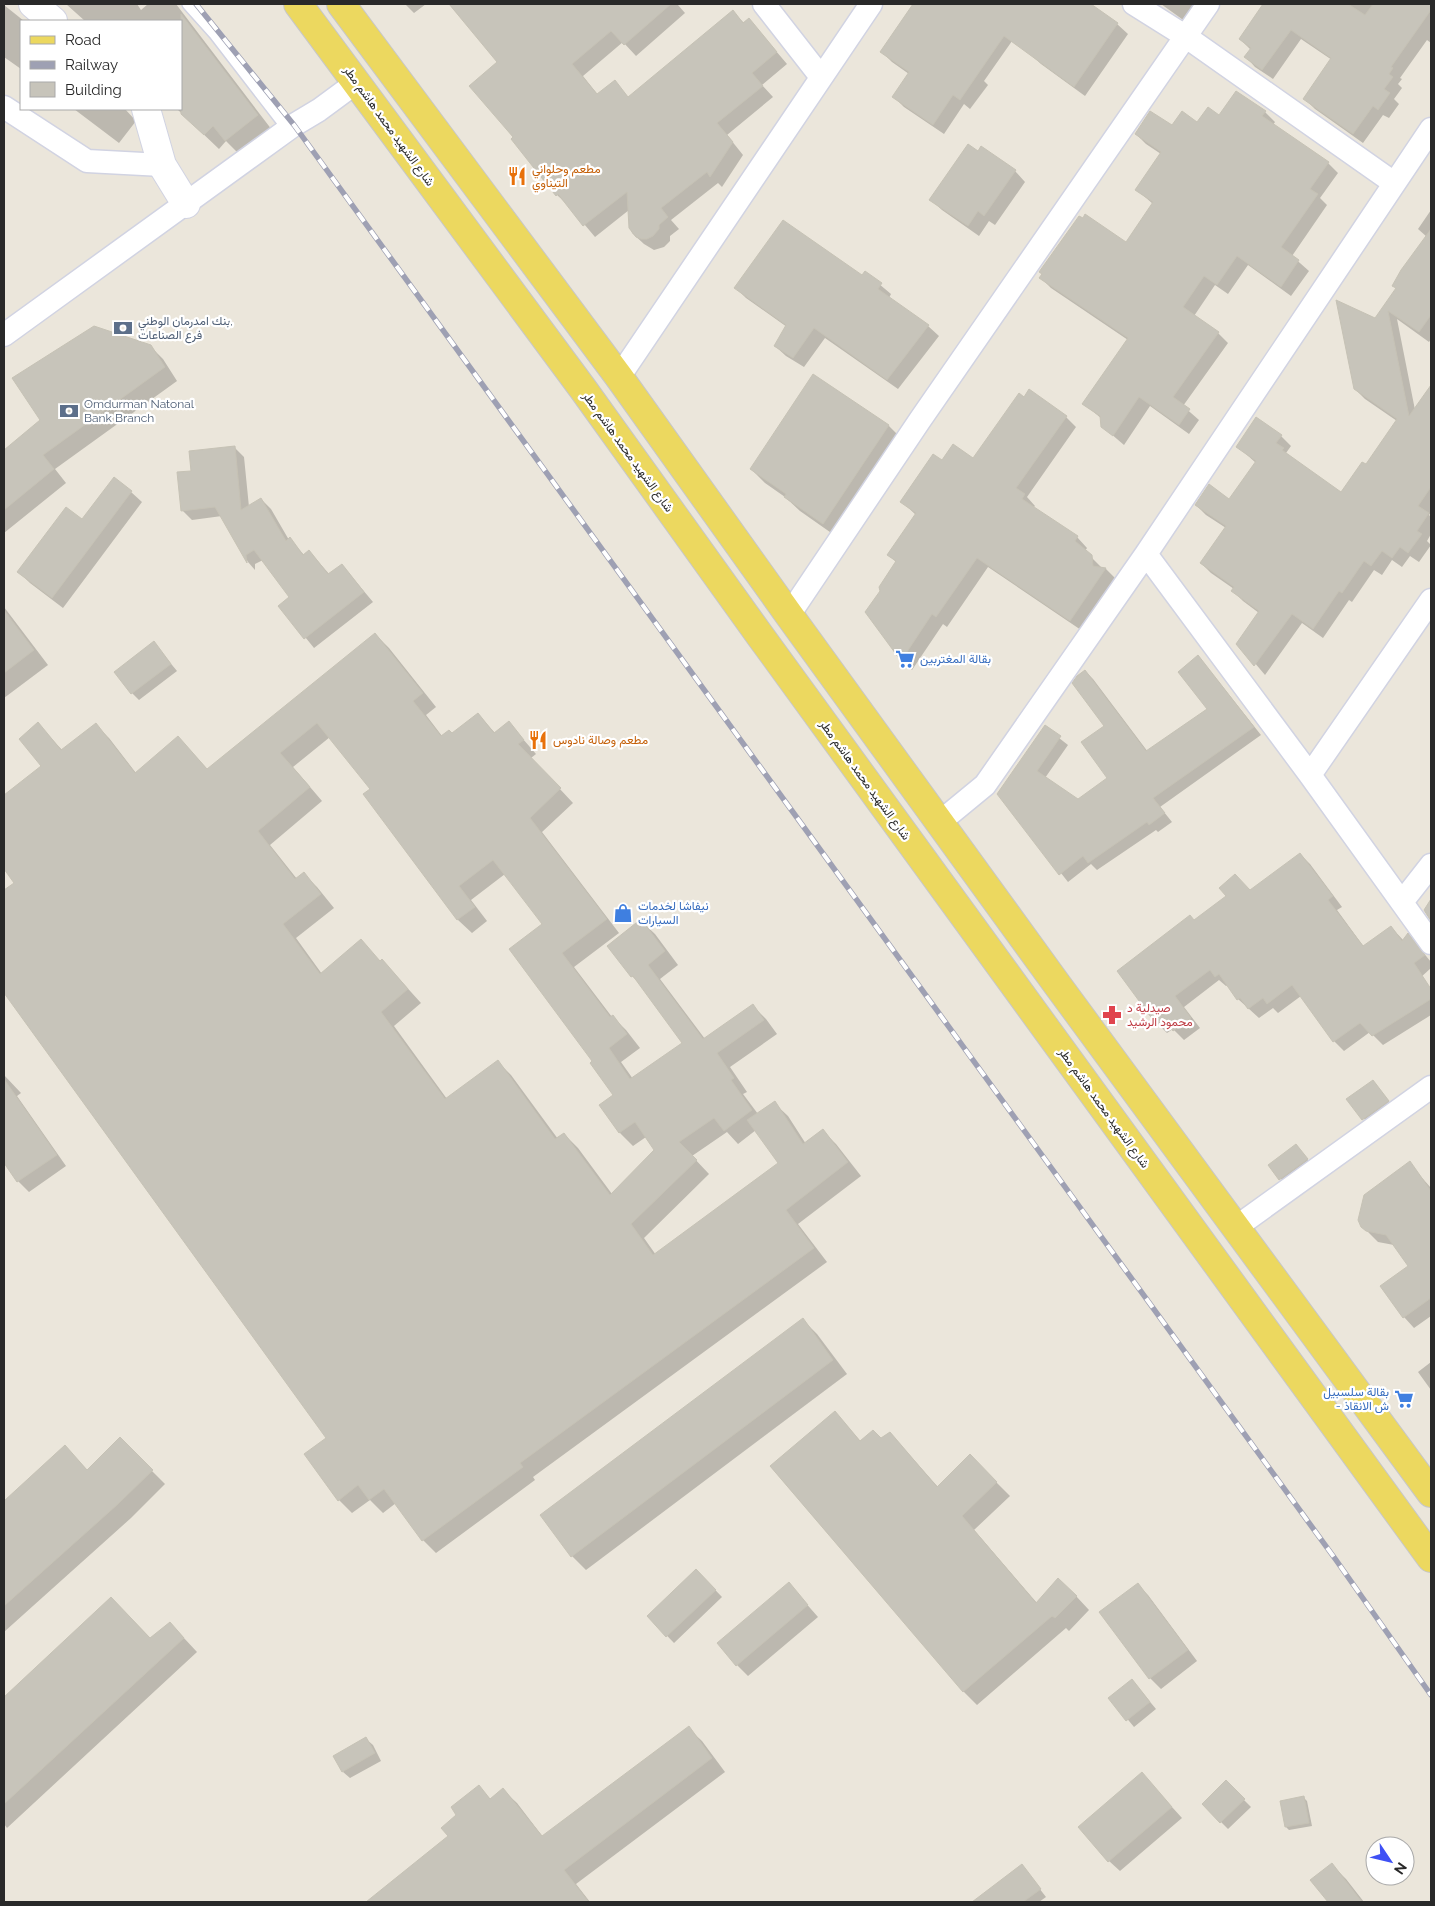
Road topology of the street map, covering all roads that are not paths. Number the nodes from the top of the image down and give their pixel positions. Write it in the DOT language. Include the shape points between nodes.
graph roads {
  1 [pos="33,4"];
  2 [pos="188,4"];
  3 [pos="298,4"];
  4 [pos="341,4"];
  5 [pos="764,4"];
  6 [pos="870,4"];
  7 [pos="1134,4"];
  8 [pos="1208,4"];
  9 [pos="52,20"];
  10 [pos="1186,36"];
  11 [pos="821,77"];
  12 [pos="357,82"];
  13 [pos="4,106"];
  14 [pos="146,110"];
  15 [pos="288,129"];
  16 [pos="1431,129"];
  17 [pos="162,164"];
  18 [pos="1394,183"];
  19 [pos="186,204"];
  20 [pos="4,335"];
  21 [pos="619,377"];
  22 [pos="1146,554"];
  23 [pos="1431,600"];
  24 [pos="789,615"];
  25 [pos="1310,775"];
  26 [pos="940,822"];
  27 [pos="1431,865"];
  28 [pos="1402,902"];
  29 [pos="1431,943"];
  30 [pos="1431,1087"];
  31 [pos="1235,1228"];
  32 [pos="1431,1493"];
  33 [pos="1431,1508"];
  34 [pos="1407,1525"];
  35 [pos="1431,1558"];
  1 -- 9 [label="street"];
  2 -- 15 [label="lane"];
  3 -- 12 [label="main road, شارع الشهيد محمد هاشم مطر"];
  4 -- 21 [label="main road"];
  5 -- 11 [label="street"];
  6 -- 11 [label="street"];
  7 -- 10 [label="street"];
  8 -- 10 [label="street"];
  10 -- 18 [label="street"];
  10 -- 24 [label="street"];
  11 -- 21 [label="street"];
  12 -- 15 [label="street"];
  12 -- 34 [label="main road, شارع الشهيد محمد هاشم مطر"];
  13 -- 17 [label="street" via="87,161"];
  14 -- 17 [label="street"];
  15 -- 19 [label="street"];
  16 -- 18 [label="street"];
  17 -- 19 [label="street"];
  18 -- 22 [label="street"];
  19 -- 20 [label="street"];
  21 -- 24 [label="main road"];
  22 -- 25 [label="street"];
  22 -- 26 [label="street" via="985,785"];
  23 -- 25 [label="street"];
  24 -- 26 [label="main road"];
  25 -- 28 [label="street"];
  26 -- 31 [label="main road"];
  27 -- 28 [label="street"];
  28 -- 29 [label="street"];
  30 -- 31 [label="street"];
  31 -- 32 [label="main road"];
  33 -- 34 [label="main road"];
  34 -- 35 [label="main road, شارع الشهيد محمد هاشم مطر"];
}
